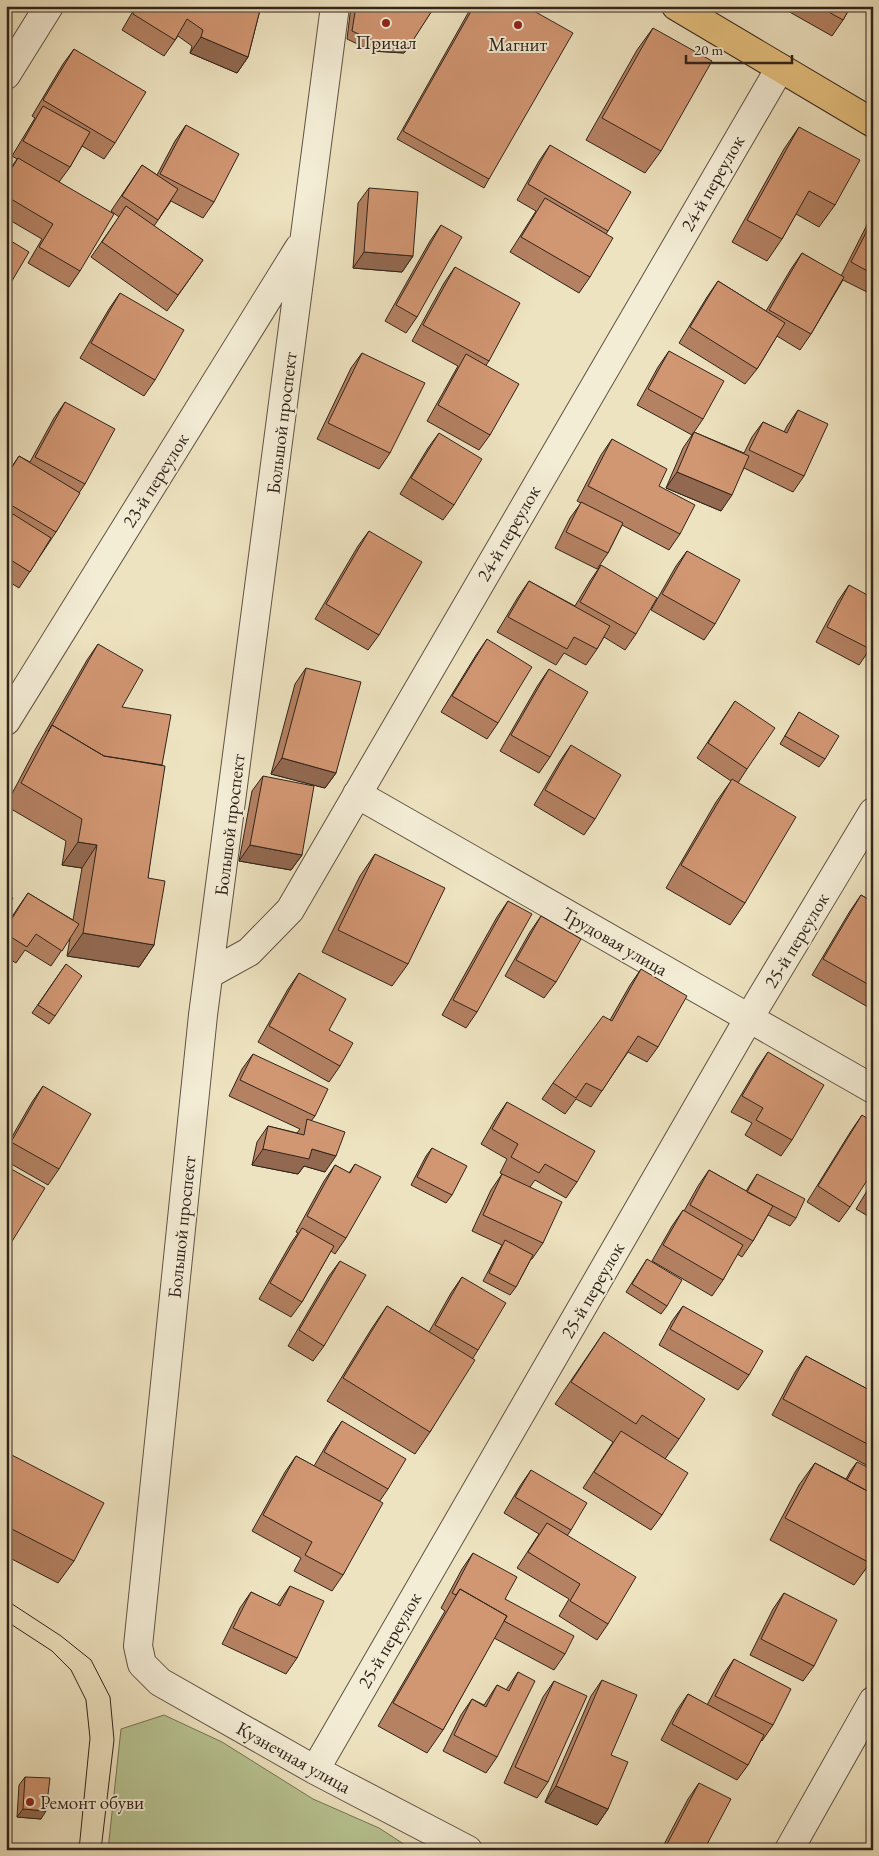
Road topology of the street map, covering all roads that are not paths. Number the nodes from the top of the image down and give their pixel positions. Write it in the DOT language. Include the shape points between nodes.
graph roads {
  1 [pos="49,6"];
  2 [pos="335,6"];
  3 [pos="676,6"];
  4 [pos="780,68"];
  5 [pos="6,75"];
  6 [pos="873,123"];
  7 [pos="304,239"];
  8 [pos="6,721"];
  9 [pos="357,794"];
  10 [pos="873,812"];
  11 [pos="209,974"];
  12 [pos="749,1018"];
  13 [pos="873,1089"];
  14 [pos="138,1646"];
  15 [pos="873,1701"];
  16 [pos="315,1770"];
  17 [pos="468,1850"];
  18 [pos="790,1850"];
  1 -- 5 [label="street"];
  2 -- 7 [label="street, Большой проспект"];
  3 -- 4 [label="main road"];
  4 -- 6 [label="main road"];
  4 -- 9 [label="street, 24-й переулок"];
  7 -- 8 [label="street, 23-й переулок"];
  7 -- 11 [label="street, Большой проспект"];
  9 -- 11 [label="street, 24-й переулок" via="290,910 249,952"];
  9 -- 12 [label="street, Трудовая улица"];
  10 -- 12 [label="street, 25-й переулок"];
  11 -- 14 [label="street, Большой проспект"];
  12 -- 13 [label="street, Трудовая улица"];
  12 -- 16 [label="street, 25-й переулок"];
  14 -- 16 [label="street, Кузнечная улица" via="142,1664 160,1682"];
  15 -- 18 [label="street"];
  16 -- 17 [label="street, Кузнечная улица"];
}
